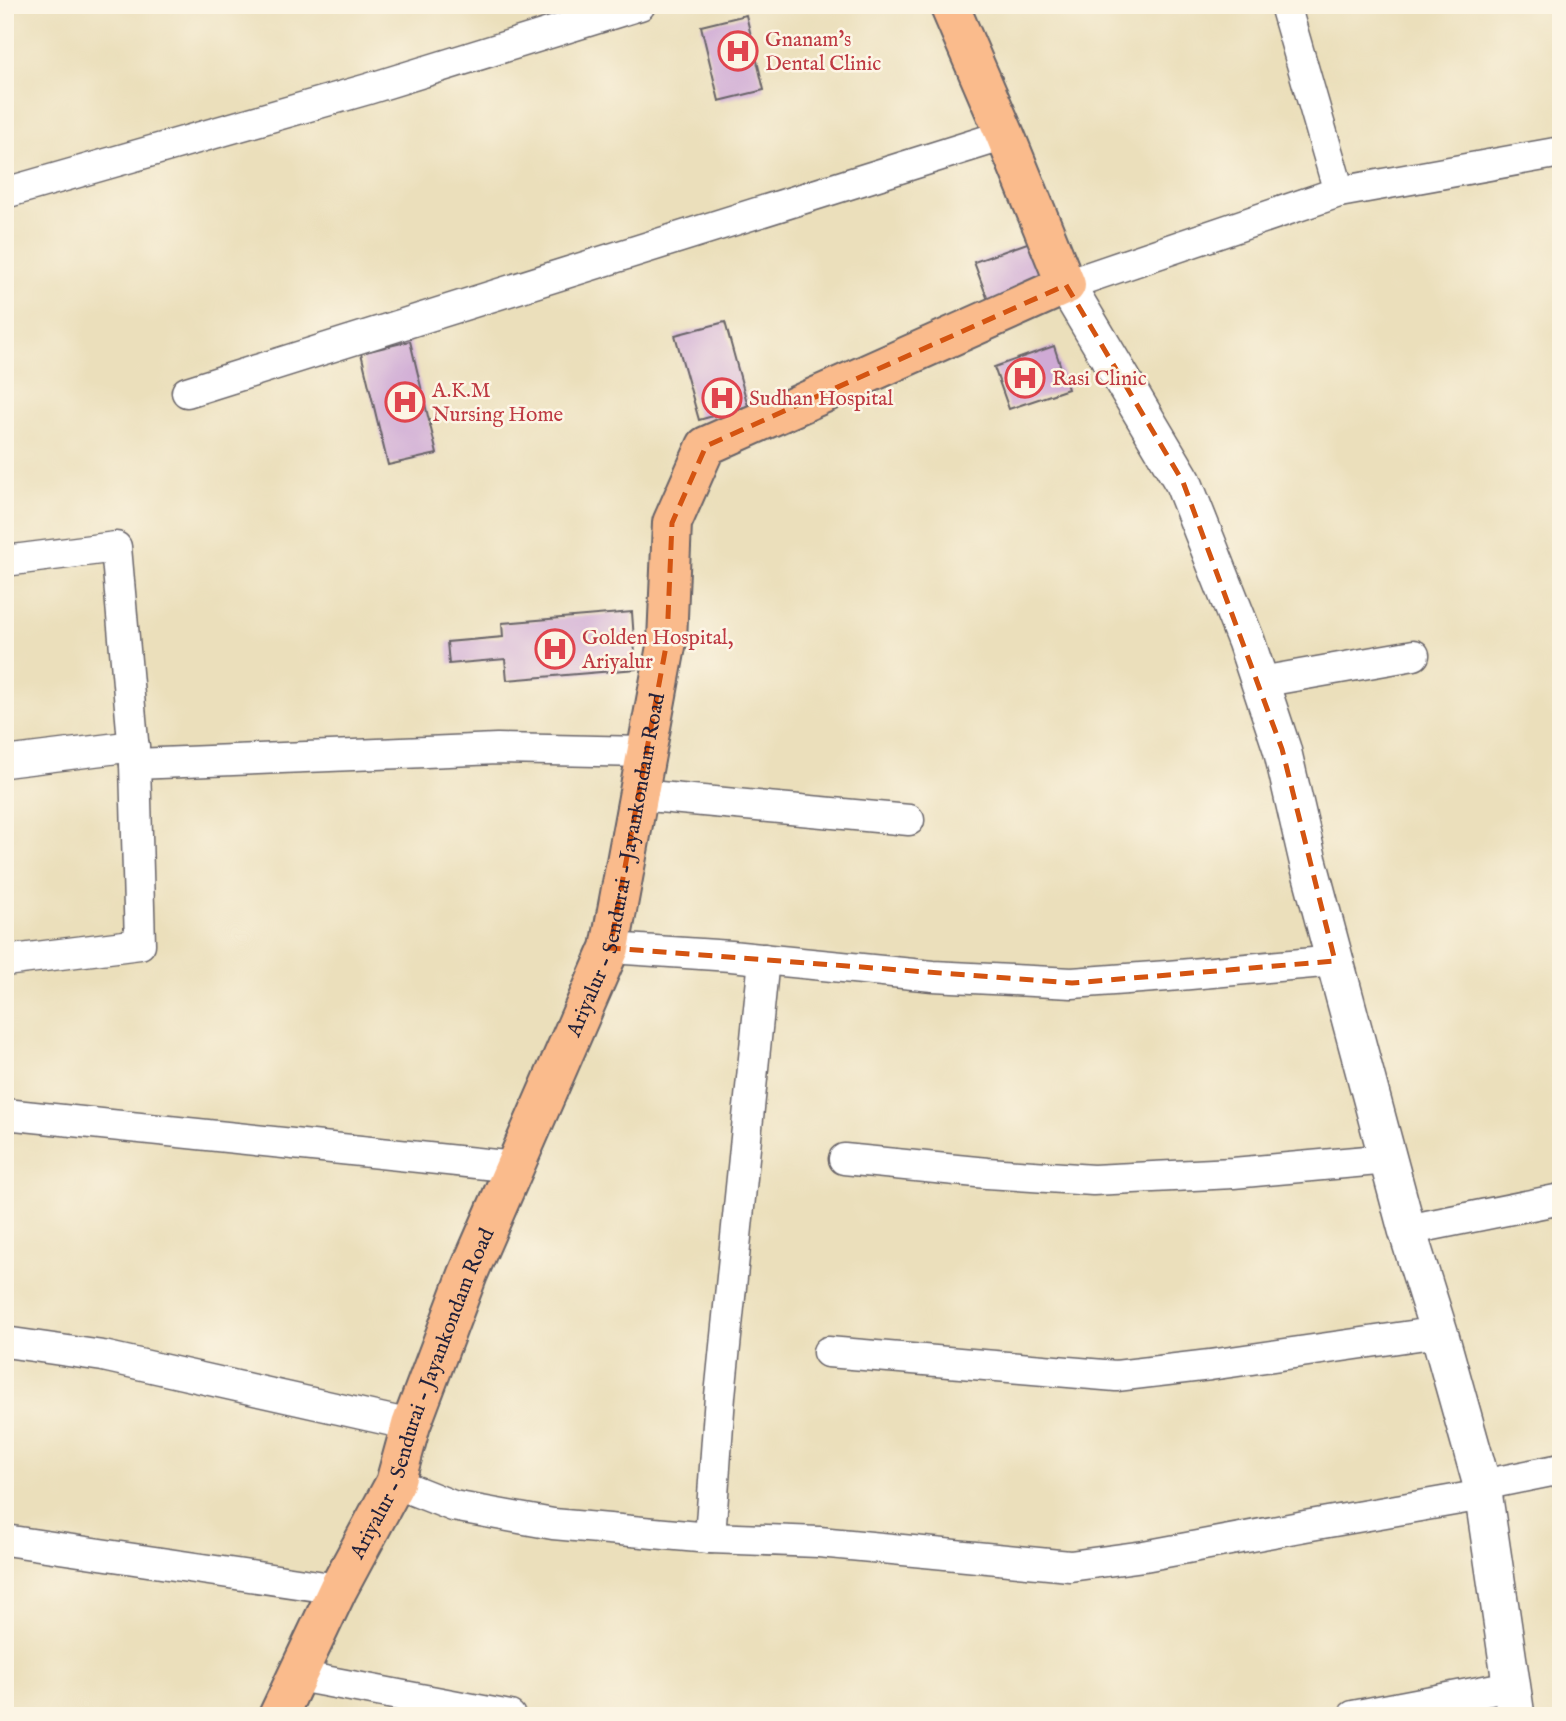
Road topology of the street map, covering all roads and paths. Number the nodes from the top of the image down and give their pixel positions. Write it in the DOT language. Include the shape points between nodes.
graph roads {
  1 [pos="640,5"];
  2 [pos="1285,5"];
  3 [pos="959,12"];
  4 [pos="1005,135"];
  5 [pos="1561,152"];
  6 [pos="1339,192"];
  7 [pos="5,193"];
  8 [pos="1066,285"];
  9 [pos="187,391"];
  10 [pos="5,561"];
  11 [pos="1413,655"];
  12 [pos="1260,682"];
  13 [pos="646,752"];
  14 [pos="134,755"];
  15 [pos="5,762"];
  16 [pos="638,795"];
  17 [pos="909,820"];
  18 [pos="610,947"];
  19 [pos="764,959"];
  20 [pos="5,961"];
  21 [pos="1335,961"];
  22 [pos="5,1114"];
  23 [pos="844,1159"];
  24 [pos="1389,1159"];
  25 [pos="515,1167"];
  26 [pos="1561,1199"];
  27 [pos="1407,1230"];
  28 [pos="1439,1332"];
  29 [pos="5,1342"];
  30 [pos="828,1352"];
  31 [pos="411,1426"];
  32 [pos="1561,1469"];
  33 [pos="395,1483"];
  34 [pos="1483,1490"];
  35 [pos="710,1538"];
  36 [pos="5,1540"];
  37 [pos="338,1588"];
  38 [pos="298,1676"];
  39 [pos="1513,1701"];
  40 [pos="278,1716"];
  41 [pos="510,1716"];
  42 [pos="1353,1716"];
  1 -- 7 [label="street"];
  2 -- 6 [label="street"];
  3 -- 4 [label="main road"];
  4 -- 8 [label="main road"];
  4 -- 9 [label="street"];
  5 -- 6 [label="street"];
  6 -- 8 [label="street"];
  8 -- 12 [label="street" via="1183,482"];
  8 -- 13 [label="main road, Ariyalur - Sendurai - Jayankondam Road" via="706,446 672,523 667,641"];
  10 -- 14 [label="street" via="116,547"];
  11 -- 12 [label="street"];
  12 -- 21 [label="street" via="1282,750"];
  13 -- 14 [label="street" via="498,749"];
  13 -- 16 [label="main road, Ariyalur - Sendurai - Jayankondam Road"];
  14 -- 15 [label="street"];
  14 -- 20 [label="street" via="139,944"];
  16 -- 17 [label="street"];
  16 -- 18 [label="main road, Ariyalur - Sendurai - Jayankondam Road"];
  18 -- 19 [label="street"];
  18 -- 25 [label="main road, Ariyalur - Sendurai - Jayankondam Road"];
  19 -- 21 [label="street" via="933,976 1072,982"];
  19 -- 35 [label="street"];
  21 -- 24 [label="street"];
  22 -- 25 [label="street"];
  23 -- 24 [label="street" via="1093,1180"];
  24 -- 27 [label="street"];
  25 -- 31 [label="main road, Ariyalur - Sendurai - Jayankondam Road" via="468,1274"];
  26 -- 27 [label="street"];
  27 -- 28 [label="street"];
  28 -- 30 [label="street" via="1116,1377"];
  28 -- 34 [label="street"];
  29 -- 31 [label="street" via="103,1356"];
  31 -- 33 [label="main road, Ariyalur - Sendurai - Jayankondam Road"];
  32 -- 34 [label="street"];
  33 -- 35 [label="street" via="453,1506 528,1520"];
  33 -- 37 [label="main road, Ariyalur - Sendurai - Jayankondam Road"];
  34 -- 35 [label="street" via="1144,1556 1070,1566 819,1542"];
  34 -- 39 [label="street"];
  36 -- 37 [label="street"];
  37 -- 38 [label="main road, Ariyalur - Sendurai - Jayankondam Road"];
  38 -- 40 [label="main road, Ariyalur - Sendurai - Jayankondam Road"];
  38 -- 41 [label="street"];
  39 -- 42 [label="street"];
}
